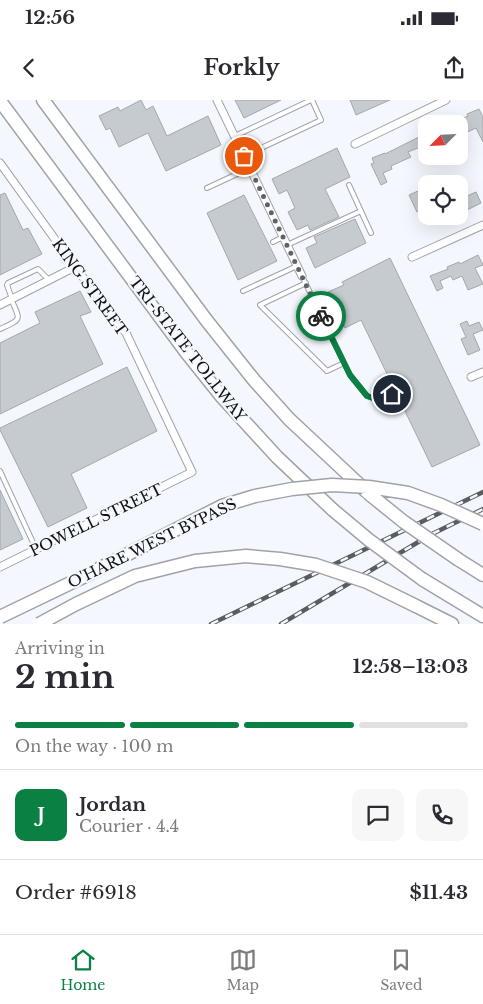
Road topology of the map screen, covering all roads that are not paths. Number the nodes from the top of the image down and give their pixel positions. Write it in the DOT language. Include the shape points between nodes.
graph roads {
  1 [pos="43,100"];
  2 [pos="218,100"];
  3 [pos="311,100"];
  4 [pos="446,100"];
  5 [pos="0,101"];
  6 [pos="235,136"];
  7 [pos="354,144"];
  8 [pos="244,156"];
  9 [pos="0,163"];
  10 [pos="250,168"];
  11 [pos="349,185"];
  12 [pos="206,188"];
  13 [pos="361,211"];
  14 [pos="483,225"];
  15 [pos="371,233"];
  16 [pos="283,237"];
  17 [pos="273,242"];
  18 [pos="287,245"];
  19 [pos="412,257"];
  20 [pos="297,266"];
  21 [pos="75,267"];
  22 [pos="302,276"];
  23 [pos="49,280"];
  24 [pos="306,284"];
  25 [pos="243,291"];
  26 [pos="12,299"];
  27 [pos="0,305"];
  28 [pos="0,329"];
  29 [pos="344,363"];
  30 [pos="483,372"];
  31 [pos="471,377"];
  32 [pos="392,394"];
  33 [pos="0,471"];
  34 [pos="192,472"];
  35 [pos="483,524"];
  36 [pos="36,549"];
  37 [pos="0,567"];
  38 [pos="483,575"];
  39 [pos="483,616"];
  40 [pos="0,617"];
  41 [pos="39,624"];
  42 [pos="452,624"];
  1 -- 38 [label="highway, bridge" via="207,321 289,419 404,522"];
  2 -- 6 [label="street"];
  3 -- 6 [label="lane"];
  3 -- 8 [label="lane" via="321,120"];
  4 -- 7 [label="street"];
  5 -- 39 [label="highway, TRI-STATE TOLLWAY, bridge" via="186,352 277,457 368,540 422,579"];
  6 -- 8 [label="street"];
  8 -- 10 [label="street"];
  9 -- 21 [label="street, KING STREET"];
  10 -- 12 [label="lane"];
  10 -- 16 [label="street"];
  11 -- 13 [label="lane"];
  13 -- 15 [label="lane"];
  13 -- 18 [label="lane"];
  14 -- 19 [label="street"];
  16 -- 17 [label="lane"];
  16 -- 18 [label="street"];
  18 -- 20 [label="street"];
  20 -- 22 [label="street"];
  20 -- 25 [label="lane"];
  21 -- 23 [label="street"];
  21 -- 34 [label="street, KING STREET" via="126,333"];
  22 -- 24 [label="lane"];
  23 -- 26 [label="street"];
  23 -- 26 [label="lane" via="38,269 8,284"];
  24 -- 29 [label="lane"];
  24 -- 29 [label="lane" via="260,305 328,371"];
  26 -- 27 [label="street"];
  26 -- 28 [label="lane" via="18,320"];
  29 -- 32 [label="lane" via="367,396 379,400"];
  30 -- 31 [label="street"];
  33 -- 36 [label="lane"];
  34 -- 36 [label="street, POWELL STREET"];
  35 -- 40 [label="highway, O'HARE WEST BYPASS, bridge" via="408,492 369,487 332,485 255,496 222,506"];
  36 -- 37 [label="street, POWELL STREET"];
  41 -- 42 [label="highway, O'HARE WEST BYPASS, bridge" via="135,576 195,561 246,556 316,565 367,582"];
}
